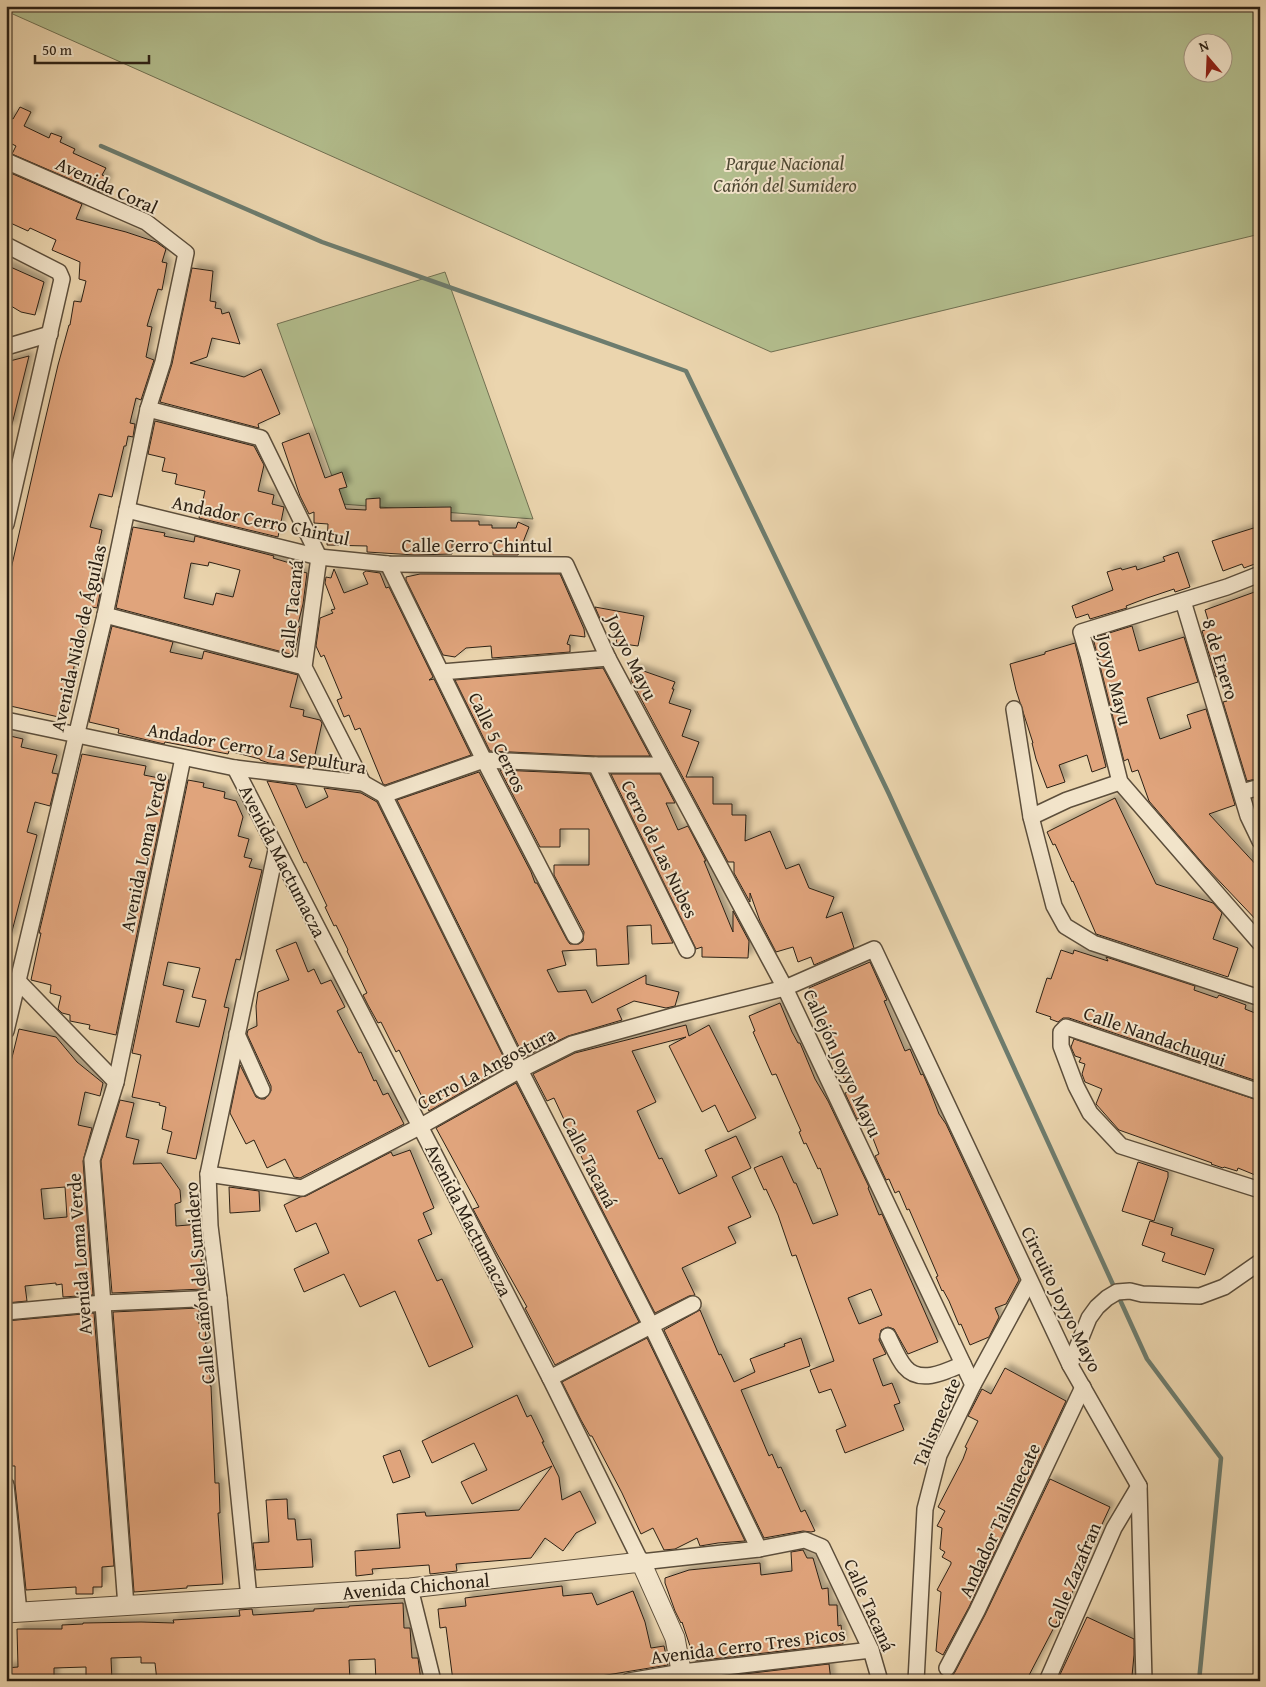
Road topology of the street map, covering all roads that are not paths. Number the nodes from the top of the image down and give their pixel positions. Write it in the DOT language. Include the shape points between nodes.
graph roads {
  1 [pos="6,161"];
  2 [pos="6,245"];
  3 [pos="186,253"];
  4 [pos="50,334"];
  5 [pos="6,346"];
  6 [pos="148,409"];
  7 [pos="127,510"];
  8 [pos="6,522"];
  9 [pos="319,557"];
  10 [pos="388,564"];
  11 [pos="566,565"];
  12 [pos="1260,574"];
  13 [pos="1183,602"];
  14 [pos="105,615"];
  15 [pos="608,658"];
  16 [pos="304,667"];
  17 [pos="442,672"];
  18 [pos="1014,709"];
  19 [pos="6,720"];
  20 [pos="76,734"];
  21 [pos="183,758"];
  22 [pos="484,760"];
  23 [pos="596,765"];
  24 [pos="664,765"];
  25 [pos="235,768"];
  26 [pos="1120,782"];
  27 [pos="363,783"];
  28 [pos="1260,787"];
  29 [pos="1242,792"];
  30 [pos="384,795"];
  31 [pos="1030,817"];
  32 [pos="1260,841"];
  33 [pos="276,850"];
  34 [pos="575,936"];
  35 [pos="1260,943"];
  36 [pos="874,949"];
  37 [pos="687,950"];
  38 [pos="18,980"];
  39 [pos="785,988"];
  40 [pos="1260,998"];
  41 [pos="6,1031"];
  42 [pos="237,1034"];
  43 [pos="520,1070"];
  44 [pos="116,1082"];
  45 [pos="262,1090"];
  46 [pos="1260,1092"];
  47 [pos="421,1126"];
  48 [pos="208,1174"];
  49 [pos="1260,1190"];
  50 [pos="1260,1262"];
  51 [pos="1029,1282"];
  52 [pos="219,1298"];
  53 [pos="103,1303"];
  54 [pos="693,1304"];
  55 [pos="6,1312"];
  56 [pos="651,1325"];
  57 [pos="888,1336"];
  58 [pos="963,1364"];
  59 [pos="1070,1365"];
  60 [pos="550,1378"];
  61 [pos="973,1385"];
  62 [pos="1083,1387"];
  63 [pos="6,1485"];
  64 [pos="1139,1486"];
  65 [pos="822,1547"];
  66 [pos="759,1549"];
  67 [pos="641,1562"];
  68 [pos="410,1588"];
  69 [pos="249,1598"];
  70 [pos="126,1606"];
  71 [pos="13,1613"];
  72 [pos="871,1650"];
  73 [pos="947,1668"];
  74 [pos="683,1676"];
  75 [pos="433,1681"];
  76 [pos="629,1681"];
  77 [pos="880,1681"];
  78 [pos="916,1681"];
  79 [pos="1048,1681"];
  80 [pos="1144,1681"];
  1 -- 3 [label="street, Avenida Coral" via="146,222"];
  2 -- 4 [label="street" via="60,275"];
  3 -- 6 [label="street, Avenida Nido de Águilas" via="163,362"];
  4 -- 5 [label="street"];
  4 -- 8 [label="street"];
  6 -- 7 [label="street, Avenida Nido de Águilas"];
  6 -- 9 [label="street, Calle Tacaná" via="261,438"];
  7 -- 9 [label="street, Andador Cerro Chintul"];
  7 -- 14 [label="street, Avenida Nido de Águilas"];
  9 -- 10 [label="street, Andador Cerro Chintul"];
  9 -- 16 [label="street, Calle Tacaná"];
  10 -- 11 [label="street, Calle Cerro Chintul"];
  10 -- 17 [label="street, Calle 5 Cerros"];
  11 -- 15 [label="street, Joyyo Mayu"];
  12 -- 13 [label="street"];
  13 -- 26 [label="street, Joyyo Mayu" via="1081,632"];
  13 -- 29 [label="street, 8 de Enero"];
  14 -- 16 [label="street"];
  14 -- 20 [label="street, Avenida Nido de Águilas"];
  15 -- 17 [label="street"];
  15 -- 24 [label="street, Joyyo Mayu"];
  16 -- 27 [label="street, Calle Tacaná"];
  17 -- 22 [label="street, Calle 5 Cerros"];
  18 -- 31 [label="street"];
  19 -- 20 [label="street, Andador Cerro La Sepultura"];
  20 -- 21 [label="street, Andador Cerro La Sepultura"];
  20 -- 38 [label="street, Avenida Nido de Águilas"];
  21 -- 25 [label="street, Andador Cerro La Sepultura"];
  21 -- 44 [label="street, Avenida Loma Verde"];
  22 -- 23 [label="street, Andador Cerro La Sepultura"];
  22 -- 30 [label="street, Andador Cerro La Sepultura"];
  22 -- 34 [label="street, Calle 5 Cerros"];
  23 -- 24 [label="street, Andador Cerro La Sepultura"];
  23 -- 37 [label="street, Cerro de Las Nubes"];
  24 -- 39 [label="street, Callejón Joyyo Mayu"];
  25 -- 27 [label="street, Andador Cerro La Sepultura"];
  25 -- 33 [label="street, Avenida Mactumacza"];
  26 -- 31 [label="street"];
  26 -- 35 [label="street"];
  27 -- 30 [label="street, Andador Cerro La Sepultura"];
  28 -- 29 [label="street"];
  29 -- 32 [label="street, 8 de Enero" via="1248,816"];
  30 -- 43 [label="street, Calle Tacaná"];
  31 -- 40 [label="street" via="1054,906 1065,926 1093,943"];
  33 -- 42 [label="street, Calle Cañón del Sumidero"];
  33 -- 47 [label="street, Avenida Mactumacza"];
  36 -- 39 [label="street, Cerro La Angostura"];
  36 -- 51 [label="street, Circuito Joyyo Mayo"];
  38 -- 41 [label="street, Avenida Nido de Águilas"];
  38 -- 44 [label="street"];
  39 -- 43 [label="street, Cerro La Angostura" via="572,1044"];
  39 -- 58 [label="street, Callejón Joyyo Mayu"];
  42 -- 45 [label="street"];
  42 -- 48 [label="street, Calle Cañón del Sumidero"];
  43 -- 47 [label="street, Cerro La Angostura"];
  43 -- 56 [label="street, Calle Tacaná"];
  44 -- 53 [label="street, Avenida Loma Verde" via="92,1160"];
  46 -- 49 [label="street, Calle Nandachuqui" via="1066,1027 1061,1032 1061,1046 1090,1113 1121,1146"];
  47 -- 48 [label="street, Cerro La Angostura" via="302,1188"];
  47 -- 60 [label="street, Avenida Mactumacza"];
  48 -- 52 [label="street, Calle Cañón del Sumidero" via="210,1226"];
  50 -- 59 [label="street" via="1224,1287 1200,1296 1117,1292 1097,1306 1089,1318"];
  51 -- 59 [label="street, Circuito Joyyo Mayo"];
  51 -- 61 [label="street, Talismecate"];
  52 -- 53 [label="street"];
  52 -- 69 [label="street, Calle Cañón del Sumidero"];
  53 -- 55 [label="street"];
  53 -- 70 [label="street, Avenida Loma Verde"];
  54 -- 56 [label="street"];
  56 -- 60 [label="street"];
  56 -- 66 [label="street, Calle Tacaná"];
  57 -- 58 [label="street" via="905,1368 917,1375 938,1375"];
  58 -- 61 [label="street, Callejón Joyyo Mayu"];
  59 -- 62 [label="street, Circuito Joyyo Mayo"];
  60 -- 67 [label="street, Avenida Mactumacza"];
  61 -- 78 [label="street, Talismecate" via="939,1455 925,1509"];
  62 -- 64 [label="street, Circuito Joyyo Mayo"];
  62 -- 73 [label="street, Andador Talismecate"];
  63 -- 71 [label="street"];
  64 -- 79 [label="street, Calle Zazafran" via="1114,1528"];
  64 -- 80 [label="street, Circuito Joyyo Mayo"];
  65 -- 66 [label="street, Avenida Chichonal" via="805,1540"];
  65 -- 72 [label="street, Calle Tacaná"];
  66 -- 67 [label="street, Avenida Chichonal"];
  67 -- 68 [label="street, Avenida Chichonal"];
  67 -- 74 [label="street, Avenida Mactumacza" via="675,1638"];
  68 -- 69 [label="street, Avenida Chichonal"];
  68 -- 75 [label="street"];
  69 -- 70 [label="street, Avenida Chichonal"];
  70 -- 71 [label="street, Avenida Chichonal"];
  72 -- 74 [label="street, Avenida Cerro Tres Picos"];
  72 -- 77 [label="street, Calle Tacaná"];
  74 -- 76 [label="street, Avenida Cerro Tres Picos"];
}
